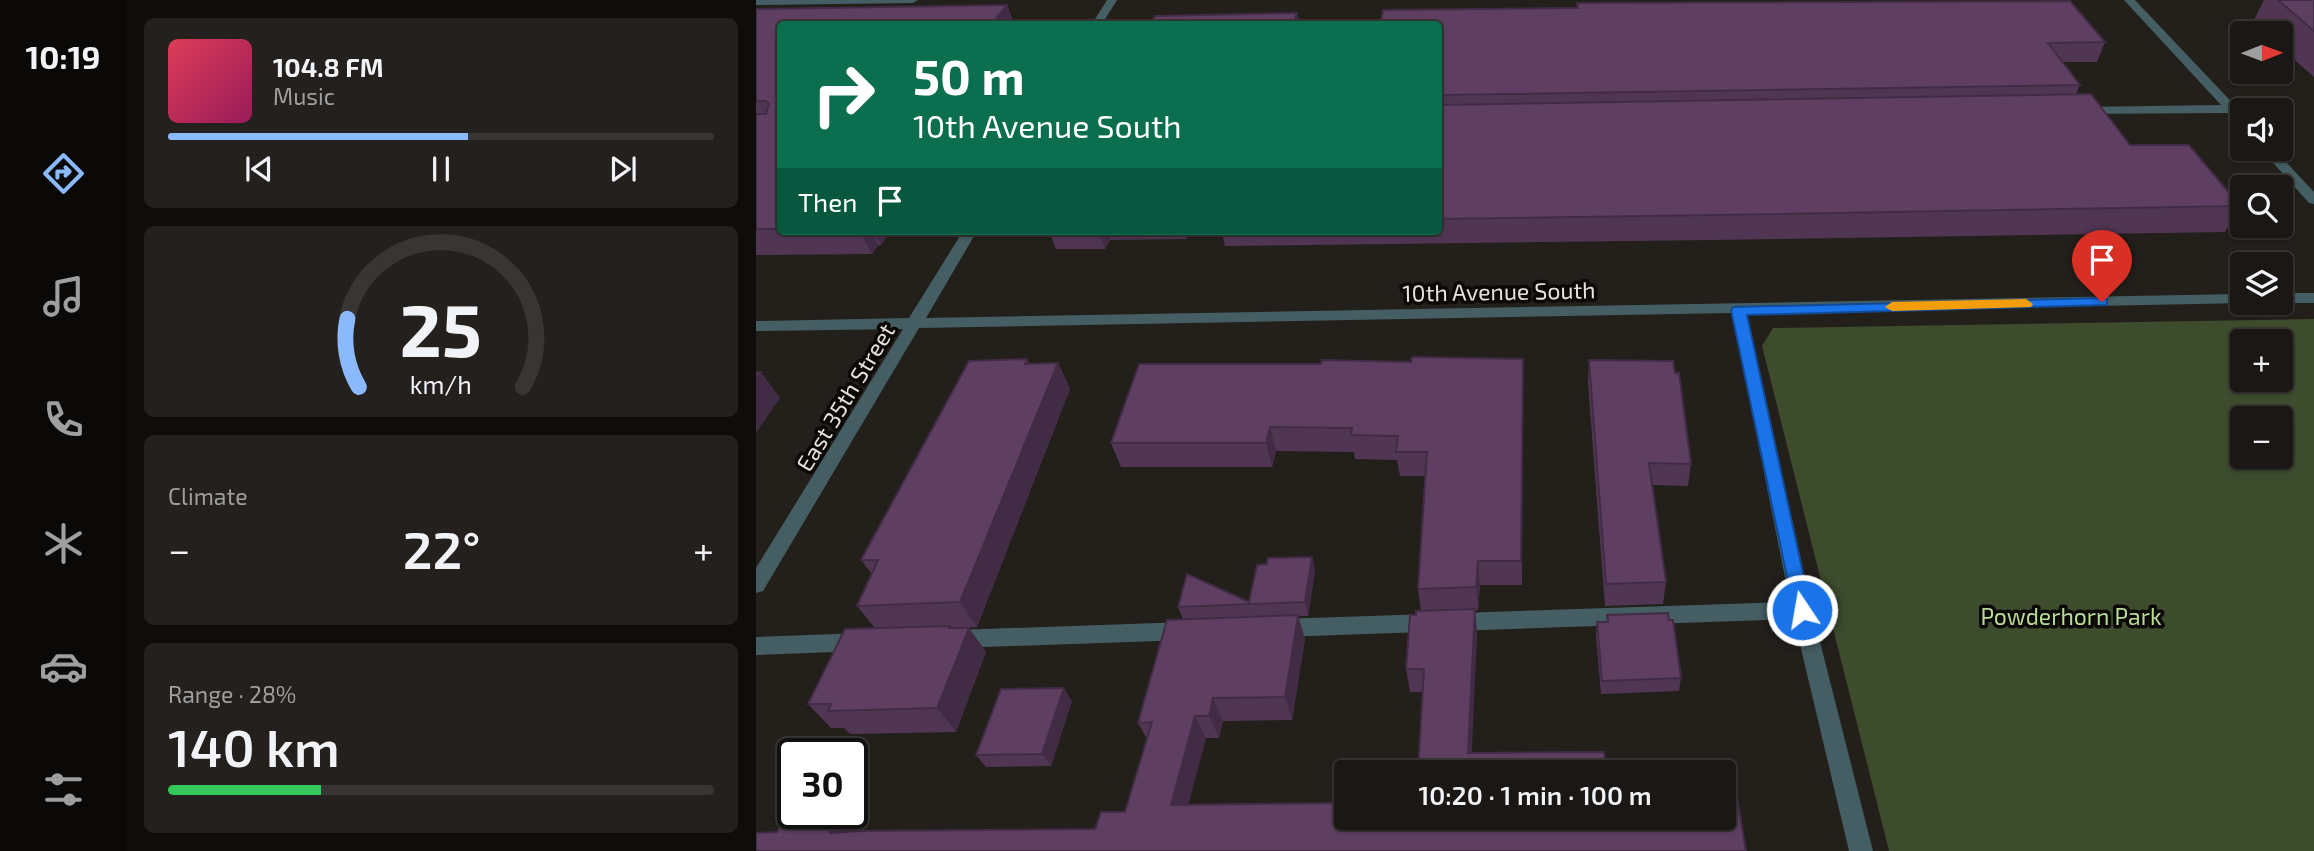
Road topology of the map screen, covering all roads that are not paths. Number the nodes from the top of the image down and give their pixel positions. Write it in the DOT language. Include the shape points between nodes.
graph roads {
  1 [pos="913,0"];
  2 [pos="1112,0"];
  3 [pos="2129,0"];
  4 [pos="756,2"];
  5 [pos="1099,21"];
  6 [pos="2230,108"];
  7 [pos="2230,109"];
  8 [pos="2071,111"];
  9 [pos="2278,161"];
  10 [pos="2314,200"];
  11 [pos="968,235"];
  12 [pos="2314,298"];
  13 [pos="2230,299"];
  14 [pos="2293,299"];
  15 [pos="1738,310"];
  16 [pos="916,324"];
  17 [pos="756,326"];
  18 [pos="756,585"];
  19 [pos="1802,610"];
  20 [pos="1259,628"];
  21 [pos="1204,630"];
  22 [pos="940,639"];
  23 [pos="884,641"];
  24 [pos="756,646"];
  25 [pos="1861,851"];
  1 -- 4 [label="street"];
  2 -- 5 [label="street"];
  3 -- 6 [label="street"];
  7 -- 8 [label="street"];
  9 -- 10 [label="street"];
  11 -- 16 [label="street, East 35th Street"];
  12 -- 14 [label="street"];
  13 -- 15 [label="street, 10th Avenue South"];
  15 -- 16 [label="street, 10th Avenue South"];
  15 -- 19 [label="street"];
  16 -- 17 [label="street, 10th Avenue South"];
  16 -- 18 [label="street, East 35th Street"];
  19 -- 20 [label="street"];
  19 -- 25 [label="street"];
  21 -- 22 [label="street"];
  23 -- 24 [label="street"];
}
